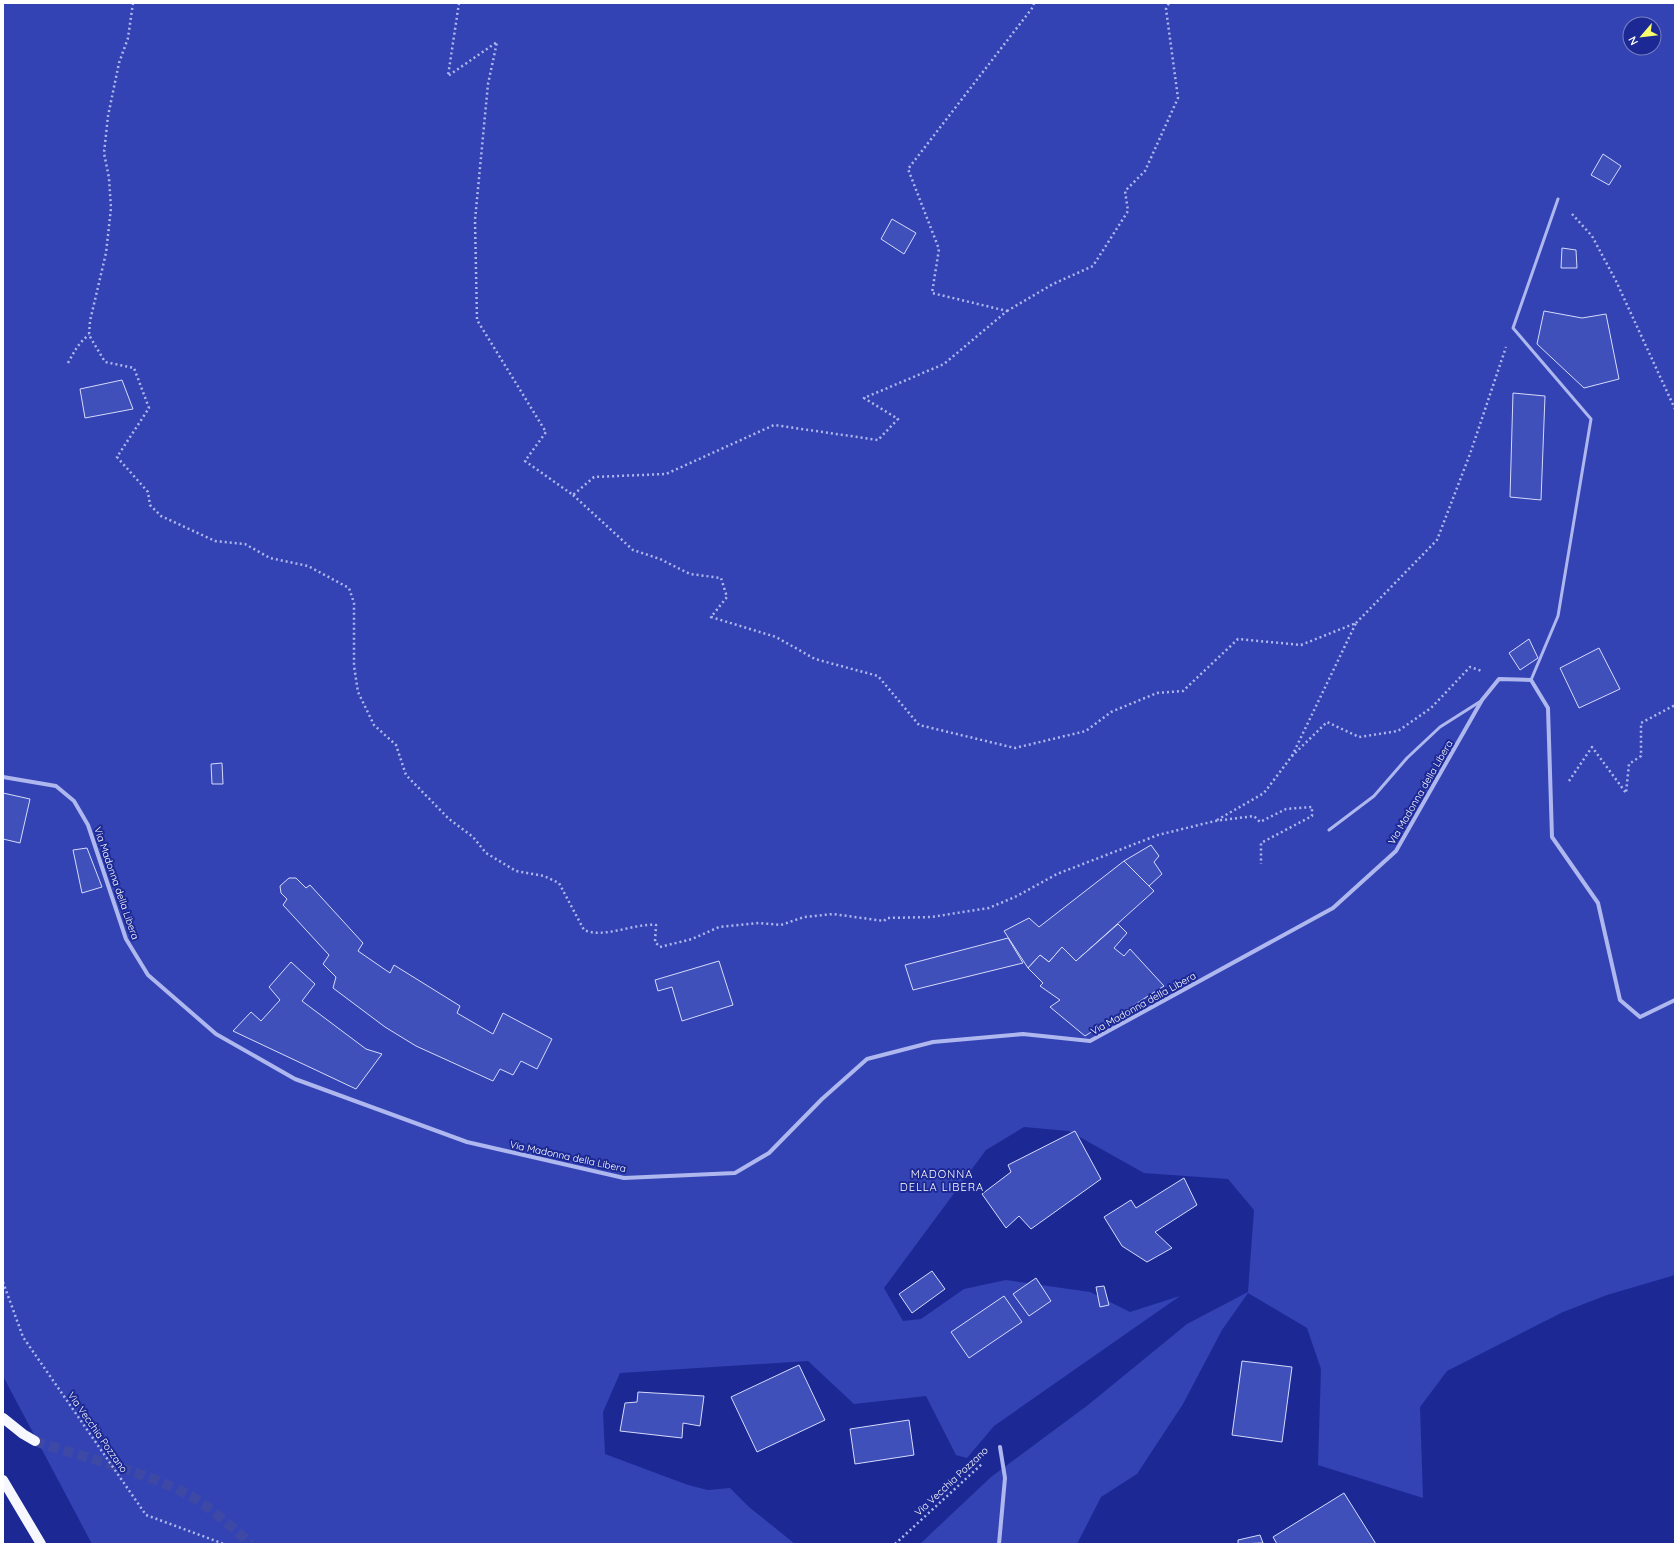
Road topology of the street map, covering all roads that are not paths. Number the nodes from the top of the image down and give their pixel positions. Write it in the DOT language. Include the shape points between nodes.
graph roads {
  1 [pos="1558,199"];
  2 [pos="1531,680"];
  3 [pos="1482,700"];
  4 [pos="3,777"];
  5 [pos="1329,830"];
  6 [pos="1675,1000"];
  7 [pos="3,1418"];
  8 [pos="35,1441"];
  9 [pos="1000,1447"];
  10 [pos="3,1480"];
  11 [pos="41,1544"];
  12 [pos="999,1544"];
  1 -- 2 [label="lane" via="1513,328 1591,419 1558,616"];
  2 -- 3 [label="street, Via Madonna della Libera" via="1499,678"];
  2 -- 6 [label="street" via="1548,708 1552,837 1598,903 1620,1000 1640,1017"];
  3 -- 4 [label="street, Via Madonna della Libera" via="1396,851 1333,908 1090,1041 1023,1034 933,1042 867,1059 822,1099 770,1153 735,1173 624,1178 467,1142 295,1079 216,1034 148,975 126,939 88,825 74,801 56,786"];
  3 -- 5 [label="lane" via="1440,727 1407,758 1374,796"];
  7 -- 8 [label="main road"];
  9 -- 12 [label="street, Via Vecchia Pozzano" via="1005,1478"];
  10 -- 11 [label="main road"];
}
